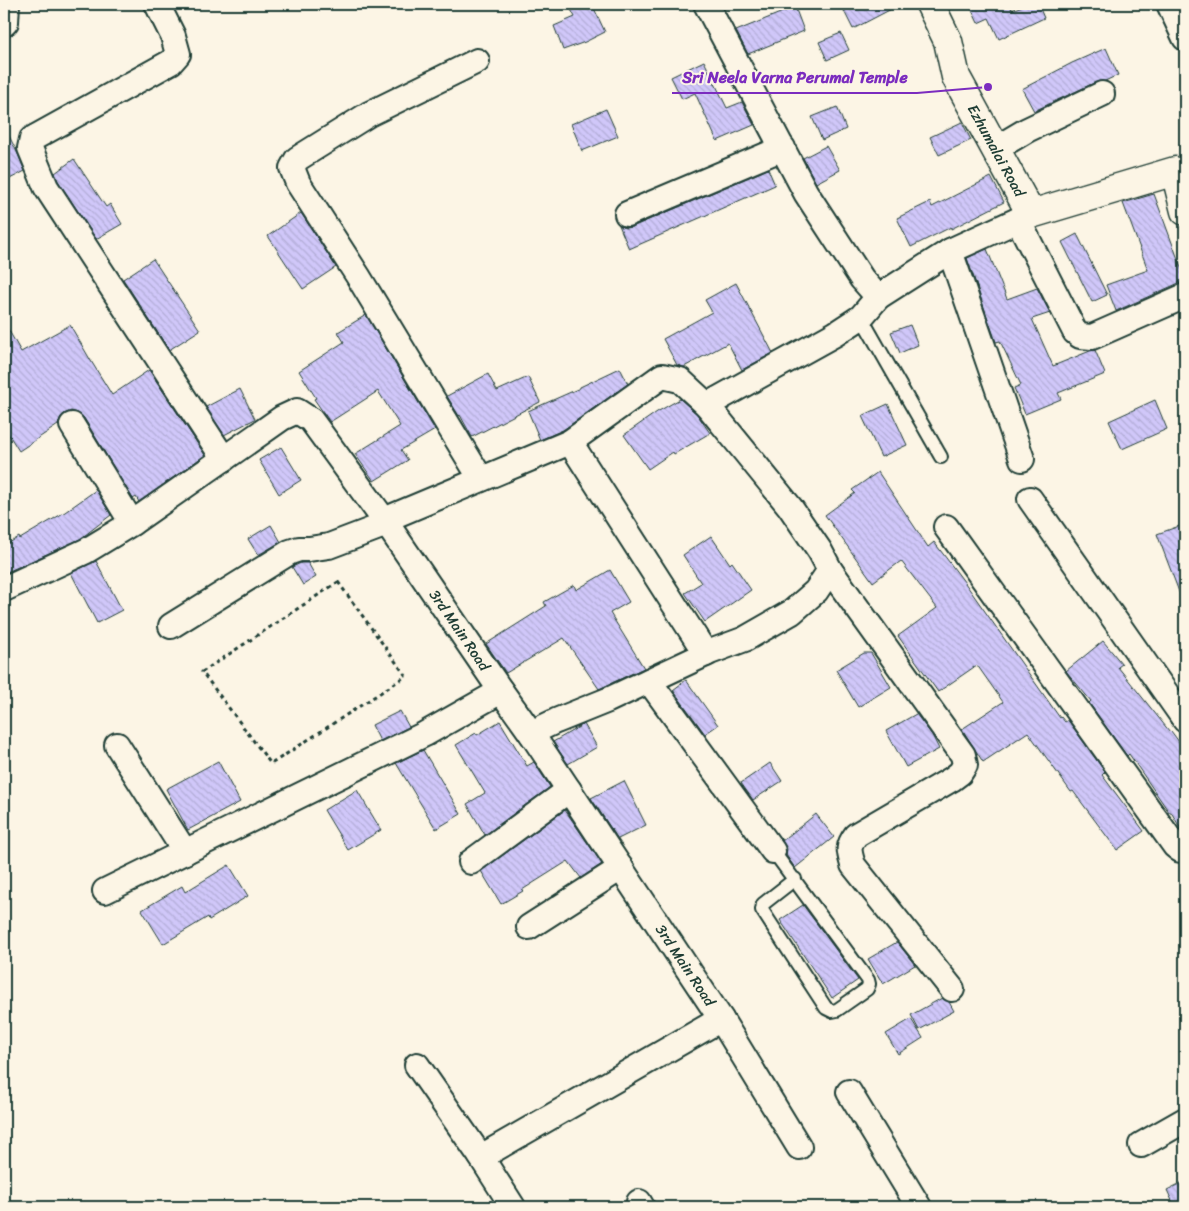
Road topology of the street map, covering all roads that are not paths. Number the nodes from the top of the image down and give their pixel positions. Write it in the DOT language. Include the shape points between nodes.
graph roads {
  1 [pos="6,4"];
  2 [pos="157,4"];
  3 [pos="706,4"];
  4 [pos="930,4"];
  5 [pos="1169,4"];
  6 [pos="4,24"];
  7 [pos="1185,38"];
  8 [pos="477,61"];
  9 [pos="1102,94"];
  10 [pos="783,148"];
  11 [pos="994,149"];
  12 [pos="1180,169"];
  13 [pos="1185,211"];
  14 [pos="627,214"];
  15 [pos="1024,217"];
  16 [pos="950,251"];
  17 [pos="1185,296"];
  18 [pos="878,297"];
  19 [pos="861,316"];
  20 [pos="707,405"];
  21 [pos="72,424"];
  22 [pos="570,442"];
  23 [pos="942,457"];
  24 [pos="224,458"];
  25 [pos="1022,460"];
  26 [pos="481,479"];
  27 [pos="1030,499"];
  28 [pos="385,522"];
  29 [pos="132,523"];
  30 [pos="946,527"];
  31 [pos="830,570"];
  32 [pos="4,589"];
  33 [pos="171,626"];
  34 [pos="706,654"];
  35 [pos="649,681"];
  36 [pos="501,691"];
  37 [pos="1185,720"];
  38 [pos="531,733"];
  39 [pos="117,745"];
  40 [pos="569,790"];
  41 [pos="1185,850"];
  42 [pos="773,851"];
  43 [pos="185,852"];
  44 [pos="471,862"];
  45 [pos="621,868"];
  46 [pos="795,880"];
  47 [pos="105,892"];
  48 [pos="529,927"];
  49 [pos="952,989"];
  50 [pos="721,1019"];
  51 [pos="416,1065"];
  52 [pos="849,1092"];
  53 [pos="1185,1120"];
  54 [pos="1141,1145"];
  55 [pos="799,1147"];
  56 [pos="481,1157"];
  57 [pos="513,1207"];
  58 [pos="919,1207"];
  1 -- 6 [label="street"];
  2 -- 24 [label="street" via="178,54 171,62 32,139 30,148 46,187"];
  3 -- 10 [label="street"];
  4 -- 11 [label="street, Ezhumalai Road" via="948,41 956,77"];
  5 -- 7 [label="street"];
  8 -- 26 [label="street" via="369,114 297,159 292,168 298,183"];
  9 -- 11 [label="street"];
  10 -- 14 [label="street"];
  10 -- 18 [label="street" via="806,193"];
  11 -- 15 [label="street, Ezhumalai Road"];
  12 -- 13 [label="street"];
  12 -- 15 [label="street"];
  15 -- 16 [label="street"];
  15 -- 17 [label="street" via="1075,332 1080,336 1092,337"];
  16 -- 18 [label="street"];
  16 -- 25 [label="street"];
  18 -- 19 [label="street"];
  19 -- 20 [label="street" via="835,334"];
  19 -- 23 [label="lane"];
  20 -- 22 [label="street" via="680,380 662,376"];
  20 -- 31 [label="street" via="790,507"];
  21 -- 29 [label="street"];
  22 -- 26 [label="street"];
  22 -- 34 [label="street"];
  24 -- 28 [label="street, 3rd Main Road" via="296,411 311,420"];
  24 -- 29 [label="street, 3rd Main Road"];
  26 -- 28 [label="street"];
  27 -- 37 [label="street"];
  28 -- 33 [label="street" via="329,546 290,552"];
  28 -- 36 [label="street, 3rd Main Road"];
  29 -- 32 [label="street, 3rd Main Road" via="86,552"];
  30 -- 41 [label="street" via="1175,846"];
  31 -- 34 [label="street" via="816,591 792,612 746,639"];
  31 -- 49 [label="street" via="963,755 965,765 960,773 856,835 850,843 853,865"];
  34 -- 35 [label="street"];
  35 -- 38 [label="street"];
  35 -- 42 [label="street"];
  36 -- 38 [label="street, 3rd Main Road"];
  36 -- 43 [label="street" via="425,734"];
  38 -- 40 [label="street, 3rd Main Road"];
  39 -- 43 [label="street"];
  40 -- 44 [label="street"];
  40 -- 45 [label="street, 3rd Main Road"];
  42 -- 46 [label="lane"];
  43 -- 47 [label="street"];
  45 -- 48 [label="street"];
  45 -- 50 [label="street, 3rd Main Road"];
  46 -- 46 [label="lane" via="763,904 762,910 826,1008 837,1010 868,989 868,980"];
  50 -- 55 [label="street, 3rd Main Road"];
  50 -- 56 [label="street"];
  51 -- 56 [label="street"];
  52 -- 58 [label="street"];
  53 -- 54 [label="street"];
  56 -- 57 [label="street"];
}
